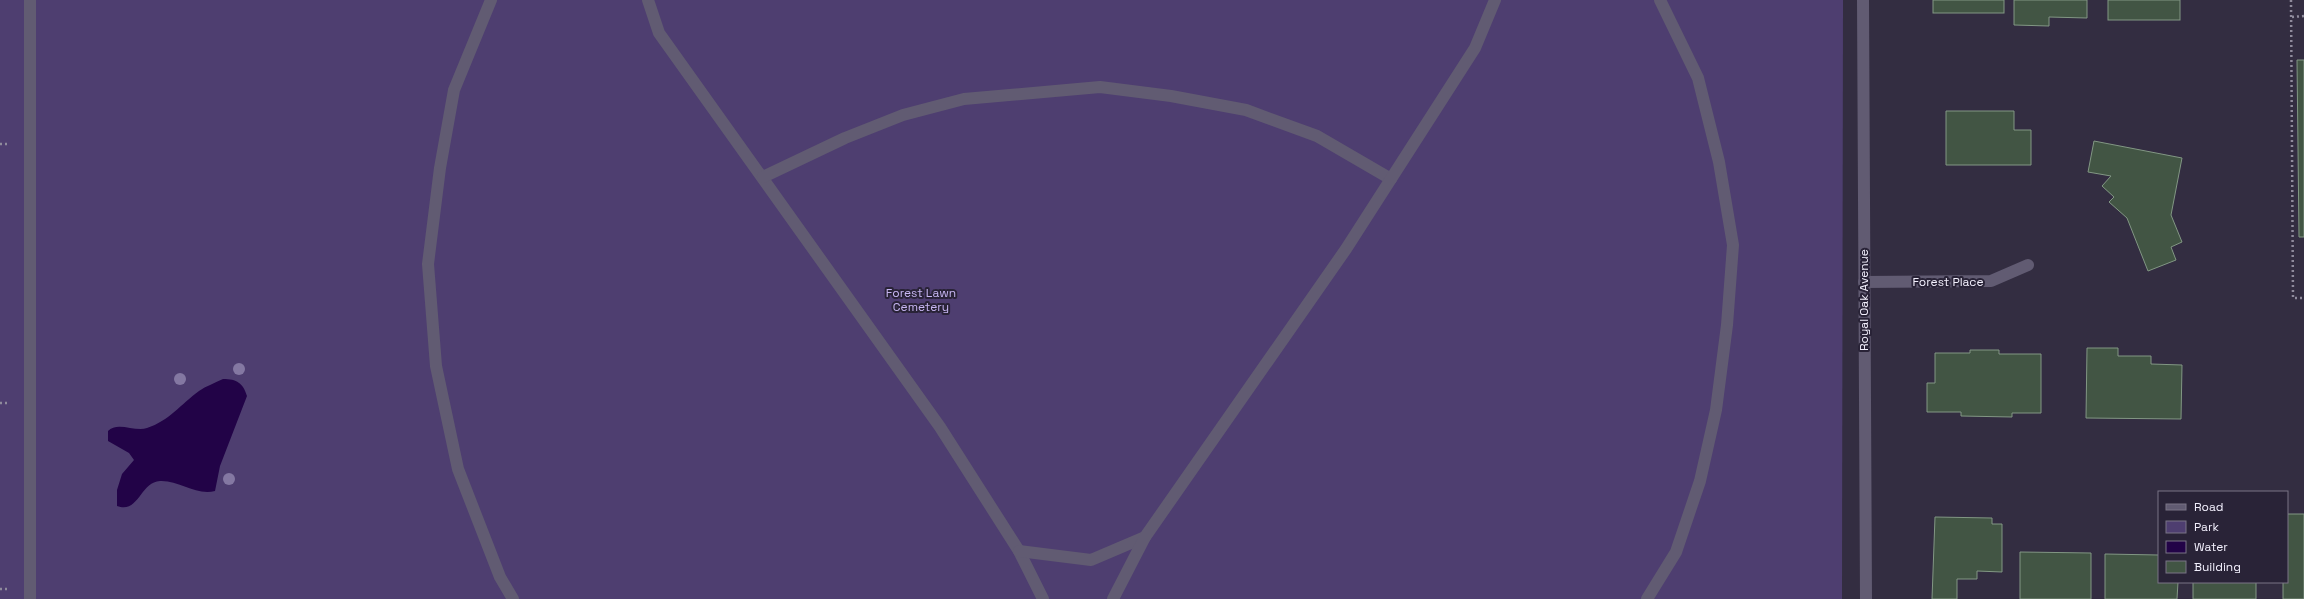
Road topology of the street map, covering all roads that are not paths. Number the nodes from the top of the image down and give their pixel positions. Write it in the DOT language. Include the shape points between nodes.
graph roads {
  1 [pos="30,0"];
  2 [pos="491,0"];
  3 [pos="648,0"];
  4 [pos="1494,0"];
  5 [pos="1660,0"];
  6 [pos="1863,0"];
  7 [pos="763,176"];
  8 [pos="1391,179"];
  9 [pos="2028,265"];
  10 [pos="1864,282"];
  11 [pos="1144,537"];
  12 [pos="1019,551"];
  13 [pos="30,599"];
  14 [pos="513,599"];
  15 [pos="1043,599"];
  16 [pos="1113,599"];
  17 [pos="1647,599"];
  18 [pos="1866,599"];
  1 -- 13 [label="street"];
  2 -- 14 [label="street" via="454,90 440,168 428,264 436,366 458,469 500,577"];
  3 -- 7 [label="street" via="659,33"];
  4 -- 8 [label="street" via="1475,48"];
  5 -- 17 [label="street" via="1698,78 1719,162 1733,245 1728,325 1717,402 1700,481 1676,552"];
  6 -- 10 [label="street, Royal Oak Avenue"];
  7 -- 8 [label="street" via="845,138 903,115 956,101 1100,87 1171,96 1246,110 1318,136"];
  7 -- 12 [label="street" via="940,427"];
  8 -- 11 [label="street" via="1346,249"];
  9 -- 10 [label="street, Forest Place" via="1991,281"];
  10 -- 18 [label="street, Royal Oak Avenue"];
  11 -- 12 [label="street" via="1091,560"];
  11 -- 16 [label="street"];
  12 -- 15 [label="street"];
}
